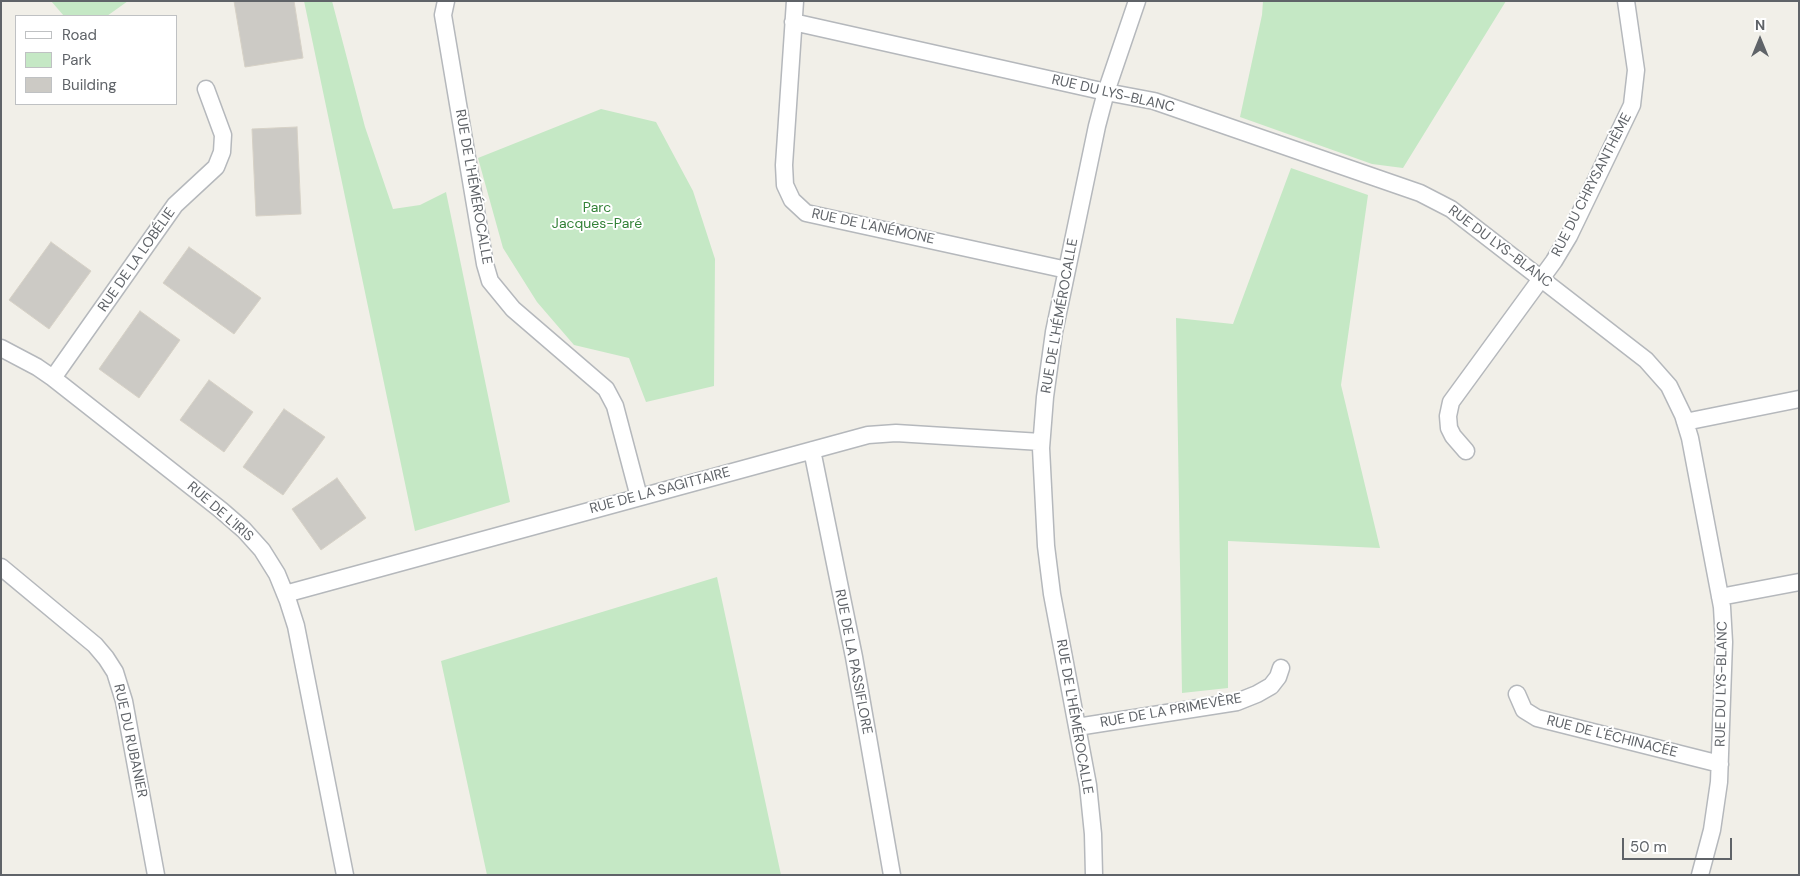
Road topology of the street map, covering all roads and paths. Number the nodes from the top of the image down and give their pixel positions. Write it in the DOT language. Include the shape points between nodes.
graph roads {
  1 [pos="446,1"];
  2 [pos="794,1"];
  3 [pos="1137,1"];
  4 [pos="1626,1"];
  5 [pos="793,22"];
  6 [pos="206,89"];
  7 [pos="1106,92"];
  8 [pos="1067,270"];
  9 [pos="1540,278"];
  10 [pos="1,348"];
  11 [pos="54,378"];
  12 [pos="1799,399"];
  13 [pos="1685,422"];
  14 [pos="1041,442"];
  15 [pos="812,450"];
  16 [pos="1466,450"];
  17 [pos="639,497"];
  18 [pos="1,567"];
  19 [pos="1799,582"];
  20 [pos="286,594"];
  21 [pos="1720,597"];
  22 [pos="1281,668"];
  23 [pos="1517,694"];
  24 [pos="1077,727"];
  25 [pos="1720,764"];
  26 [pos="156,875"];
  27 [pos="345,875"];
  28 [pos="892,875"];
  29 [pos="1094,875"];
  30 [pos="1700,875"];
  1 -- 17 [label="street, RUE DE L'HÉMÉROCALLE" via="443,15 490,281 513,308 606,389 615,406"];
  2 -- 5 [label="street, RUE DE L'ANÉMONE"];
  3 -- 7 [label="street, RUE DE L'HÉMÉROCALLE"];
  4 -- 9 [label="street, RUE DU CHRYSANTHÈME" via="1636,70 1632,105 1569,236"];
  5 -- 7 [label="street, RUE DU LYS-BLANC"];
  5 -- 8 [label="street, RUE DE L'ANÉMONE" via="785,185 792,200 806,213"];
  6 -- 11 [label="street, RUE DE LA LOBÉLIE" via="223,135 222,152 216,167 175,205"];
  7 -- 8 [label="street, RUE DE L'HÉMÉROCALLE"];
  7 -- 9 [label="street, RUE DU LYS-BLANC" via="1154,101 1420,193 1451,209"];
  8 -- 14 [label="street, RUE DE L'HÉMÉROCALLE" via="1054,332"];
  9 -- 13 [label="street, RUE DU LYS-BLANC" via="1646,360 1669,386"];
  9 -- 16 [label="street, RUE DU CHRYSANTHÈME" via="1451,402 1449,428"];
  10 -- 11 [label="street, RUE DE L'IRIS"];
  11 -- 20 [label="street, RUE DE L'IRIS" via="244,530 262,550"];
  12 -- 13 [label="street"];
  13 -- 21 [label="street, RUE DU LYS-BLANC"];
  14 -- 15 [label="street, RUE DE LA SAGITTAIRE" via="882,433"];
  14 -- 24 [label="street, RUE DE L'HÉMÉROCALLE" via="1046,546 1052,594"];
  15 -- 17 [label="street, RUE DE LA SAGITTAIRE"];
  15 -- 28 [label="street, RUE DE LA PASSIFLORE" via="854,657"];
  17 -- 20 [label="street, RUE DE LA SAGITTAIRE"];
  18 -- 26 [label="street, RUE DU RUBANIER" via="95,644 114,672 124,700"];
  19 -- 21 [label="street"];
  20 -- 27 [label="street, RUE DE L'IRIS" via="296,626"];
  21 -- 25 [label="street, RUE DU LYS-BLANC" via="1724,625"];
  22 -- 24 [label="street, RUE DE LA PRIMEVÈRE" via="1271,686 1237,702"];
  23 -- 25 [label="street, RUE DE L'ÉCHINACÉE" via="1524,710 1537,718"];
  24 -- 29 [label="street, RUE DE L'HÉMÉROCALLE" via="1088,785"];
  25 -- 30 [label="street, RUE DU LYS-BLANC" via="1716,810"];
}
